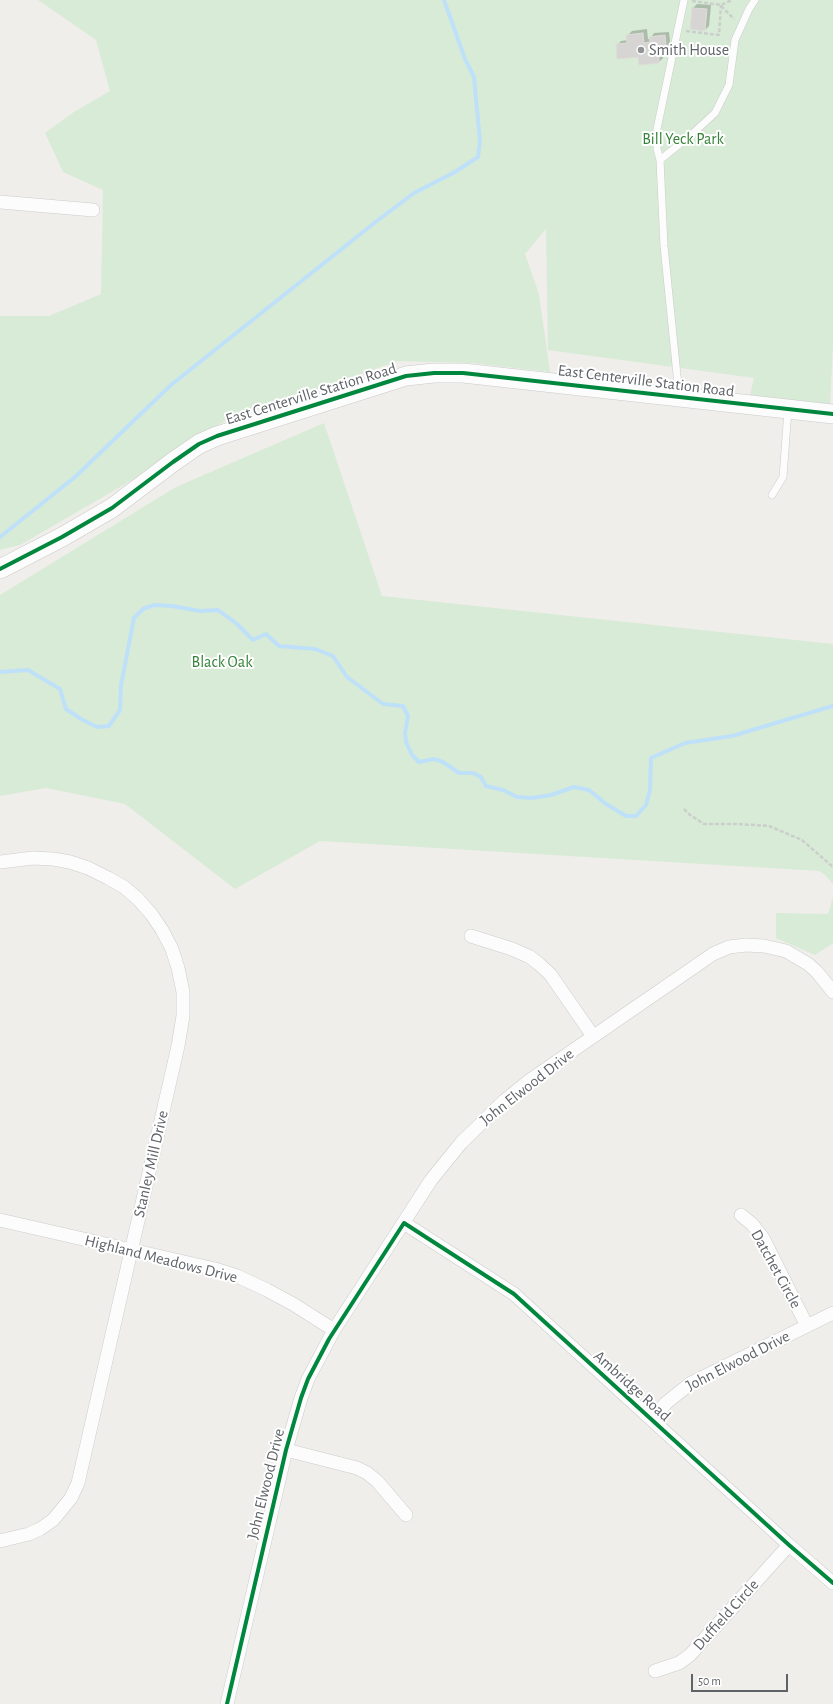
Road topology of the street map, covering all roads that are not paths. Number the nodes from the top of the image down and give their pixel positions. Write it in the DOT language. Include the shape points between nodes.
graph roads {
  1 [pos="755,0"];
  2 [pos="687,1"];
  3 [pos="660,160"];
  4 [pos="0,202"];
  5 [pos="93,210"];
  6 [pos="679,397"];
  7 [pos="788,410"];
  8 [pos="833,414"];
  9 [pos="772,495"];
  10 [pos="0,569"];
  11 [pos="0,862"];
  12 [pos="471,936"];
  13 [pos="833,992"];
  14 [pos="593,1036"];
  15 [pos="741,1215"];
  16 [pos="0,1220"];
  17 [pos="404,1223"];
  18 [pos="131,1250"];
  19 [pos="833,1313"];
  20 [pos="807,1326"];
  21 [pos="334,1330"];
  22 [pos="652,1420"];
  23 [pos="286,1450"];
  24 [pos="406,1515"];
  25 [pos="0,1541"];
  26 [pos="789,1545"];
  27 [pos="833,1582"];
  28 [pos="654,1671"];
  29 [pos="227,1704"];
  1 -- 3 [label="lane" via="735,40 729,85 715,113"];
  2 -- 3 [label="lane" via="678,30 657,129"];
  3 -- 6 [label="lane" via="664,246"];
  4 -- 5 [label="street"];
  6 -- 7 [label="street, East Centerville Station Road"];
  6 -- 10 [label="street, East Centerville Station Road" via="463,373 406,376 199,444 112,508"];
  7 -- 8 [label="street, East Centerville Station Road"];
  7 -- 9 [label="lane" via="783,477"];
  11 -- 18 [label="street, Stanley Mill Drive" via="33,858 53,859 88,868 108,878 133,896 152,915 172,949 183,992 183,1016"];
  12 -- 14 [label="street" via="512,949 539,964 550,974"];
  13 -- 14 [label="street, John Elwood Drive" via="808,964 786,951 764,946 729,947 713,954"];
  14 -- 17 [label="street, John Elwood Drive" via="530,1080 480,1124 431,1180"];
  15 -- 20 [label="street, Datchet Circle" via="763,1238"];
  16 -- 18 [label="street, Highland Meadows Drive"];
  17 -- 21 [label="street, John Elwood Drive"];
  17 -- 22 [label="street, Ambridge Road" via="514,1294"];
  18 -- 21 [label="street, Highland Meadows Drive" via="237,1276 293,1304"];
  18 -- 25 [label="street, Stanley Mill Drive" via="78,1483 71,1498 52,1520 40,1529 14,1539"];
  19 -- 20 [label="street, John Elwood Drive"];
  20 -- 22 [label="street, John Elwood Drive" via="691,1383 672,1398"];
  21 -- 23 [label="street, John Elwood Drive" via="308,1379"];
  22 -- 26 [label="street, Ambridge Road"];
  23 -- 24 [label="street" via="357,1468 376,1481"];
  23 -- 29 [label="street, John Elwood Drive"];
  26 -- 27 [label="street, Ambridge Road"];
  26 -- 28 [label="street, Duffield Circle" via="690,1655 679,1663"];
}
